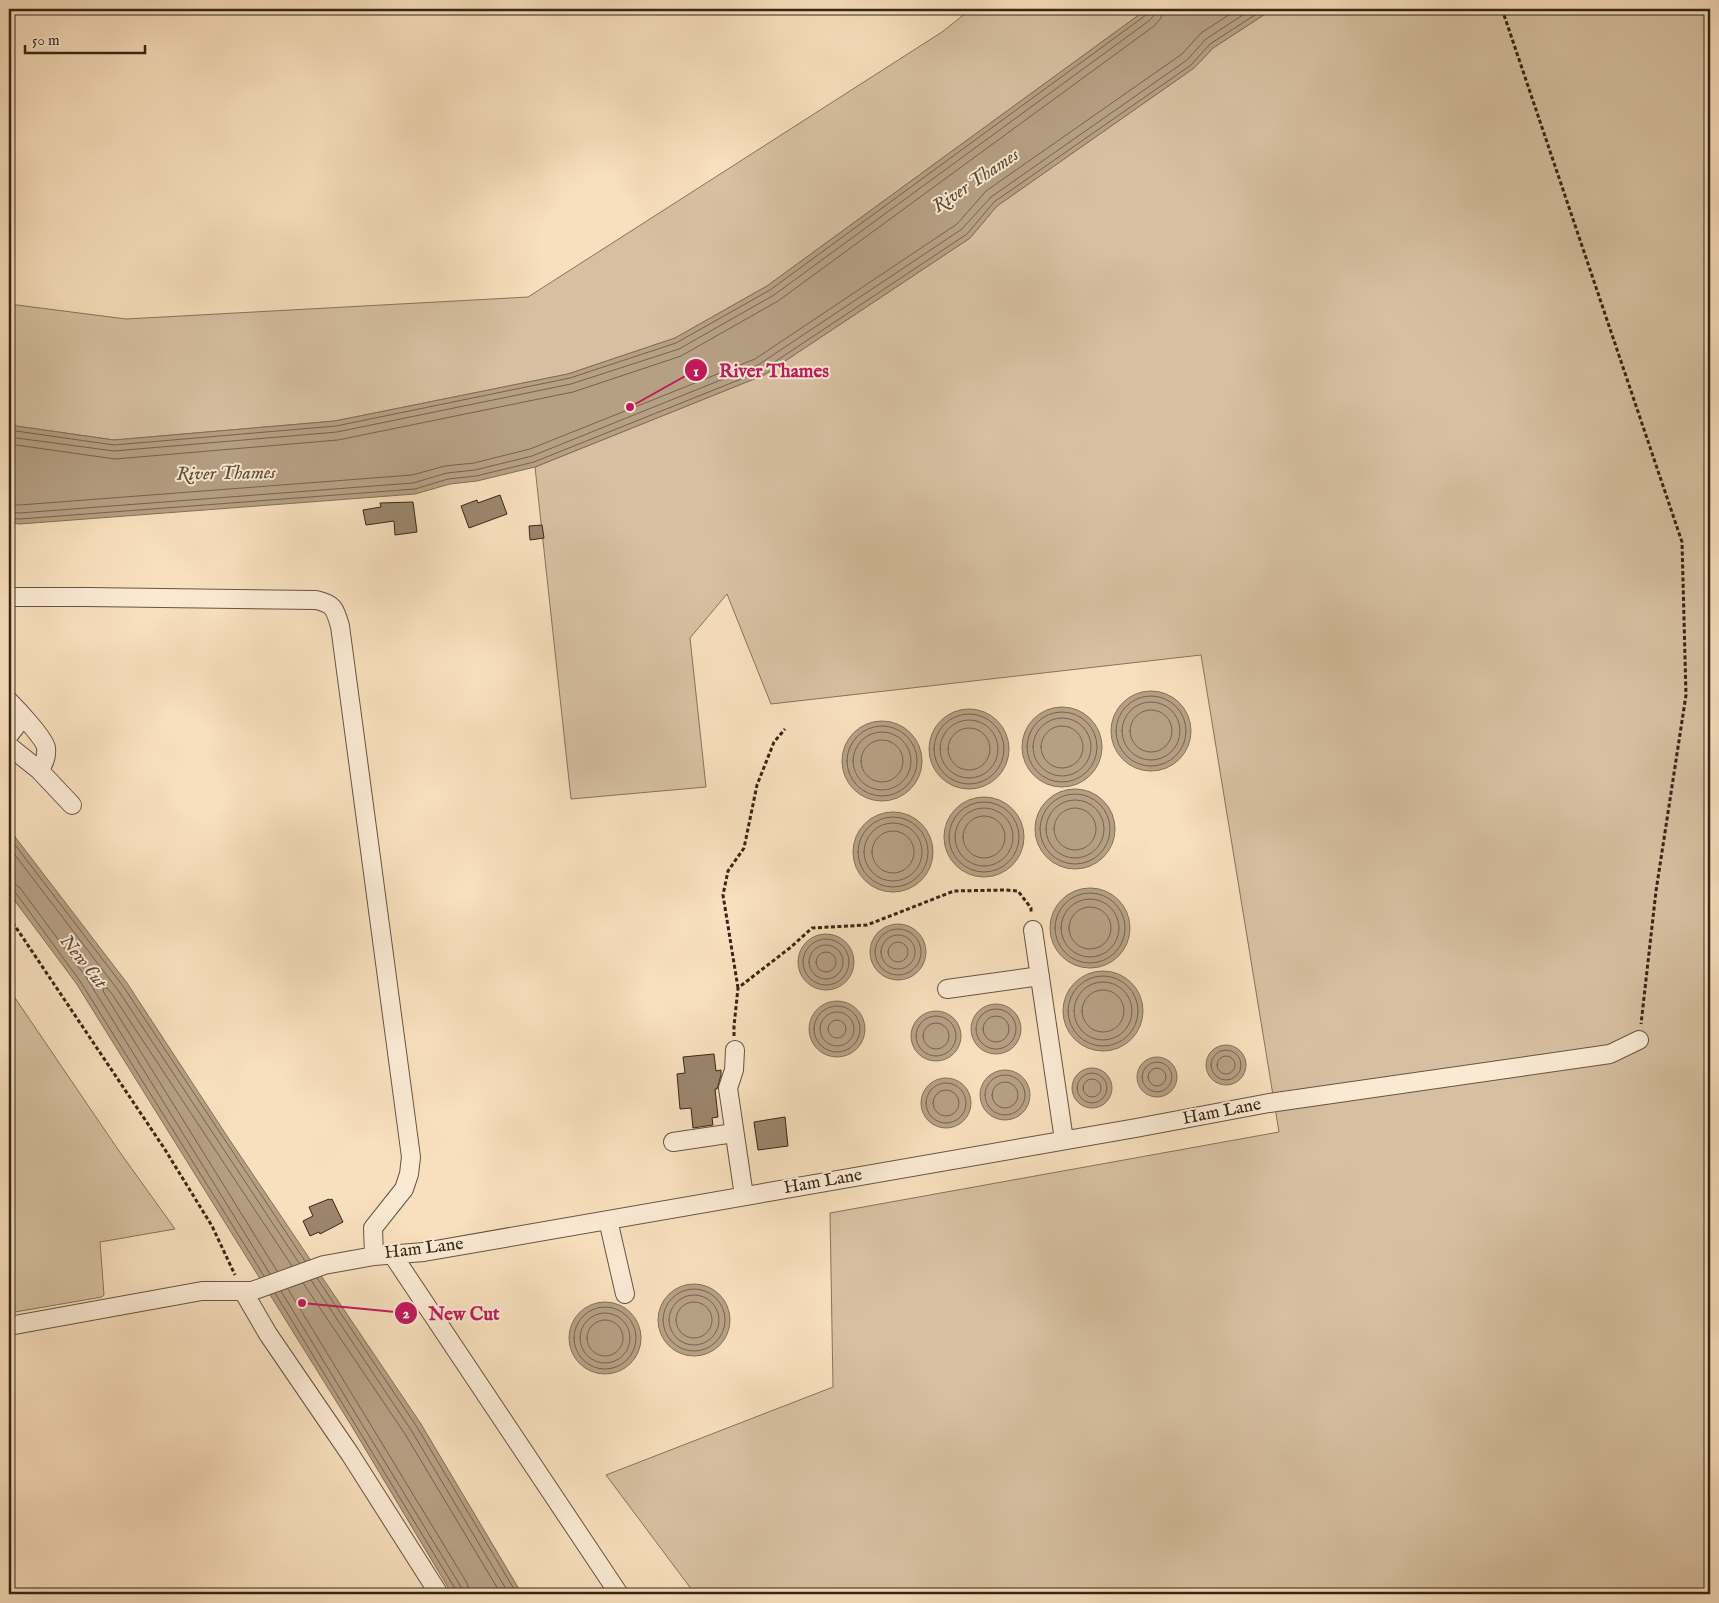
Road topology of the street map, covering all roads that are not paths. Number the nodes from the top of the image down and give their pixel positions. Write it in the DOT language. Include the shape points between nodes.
graph roads {
  1 [pos="9,597"];
  2 [pos="9,702"];
  3 [pos="23,717"];
  4 [pos="9,736"];
  5 [pos="9,746"];
  6 [pos="39,770"];
  7 [pos="72,805"];
  8 [pos="1033,930"];
  9 [pos="1040,976"];
  10 [pos="948,989"];
  11 [pos="1639,1040"];
  12 [pos="735,1050"];
  13 [pos="734,1133"];
  14 [pos="1064,1140"];
  15 [pos="673,1142"];
  16 [pos="744,1196"];
  17 [pos="608,1220"];
  18 [pos="392,1254"];
  19 [pos="374,1256"];
  20 [pos="247,1291"];
  21 [pos="625,1294"];
  22 [pos="9,1326"];
  23 [pos="439,1594"];
  24 [pos="619,1594"];
  1 -- 19 [label="street" via="316,600 328,603 336,612 411,1158 404,1188 374,1228"];
  2 -- 3 [label="street"];
  3 -- 4 [label="street"];
  3 -- 6 [label="street" via="46,746 45,763"];
  5 -- 6 [label="street"];
  6 -- 7 [label="street"];
  8 -- 9 [label="street"];
  9 -- 10 [label="street"];
  9 -- 14 [label="street"];
  11 -- 14 [label="street, Ham Lane" via="1610,1054 1269,1103"];
  12 -- 13 [label="street" via="734,1070 728,1088"];
  13 -- 15 [label="street"];
  13 -- 16 [label="street"];
  14 -- 16 [label="street, Ham Lane"];
  16 -- 17 [label="street, Ham Lane"];
  17 -- 18 [label="street, Ham Lane" via="424,1252"];
  17 -- 21 [label="street"];
  18 -- 19 [label="street, Ham Lane"];
  18 -- 24 [label="street"];
  19 -- 20 [label="street, Ham Lane" via="324,1265"];
  20 -- 22 [label="street, Ham Lane" via="202,1291"];
  20 -- 23 [label="street" via="268,1334 350,1454"];
}
